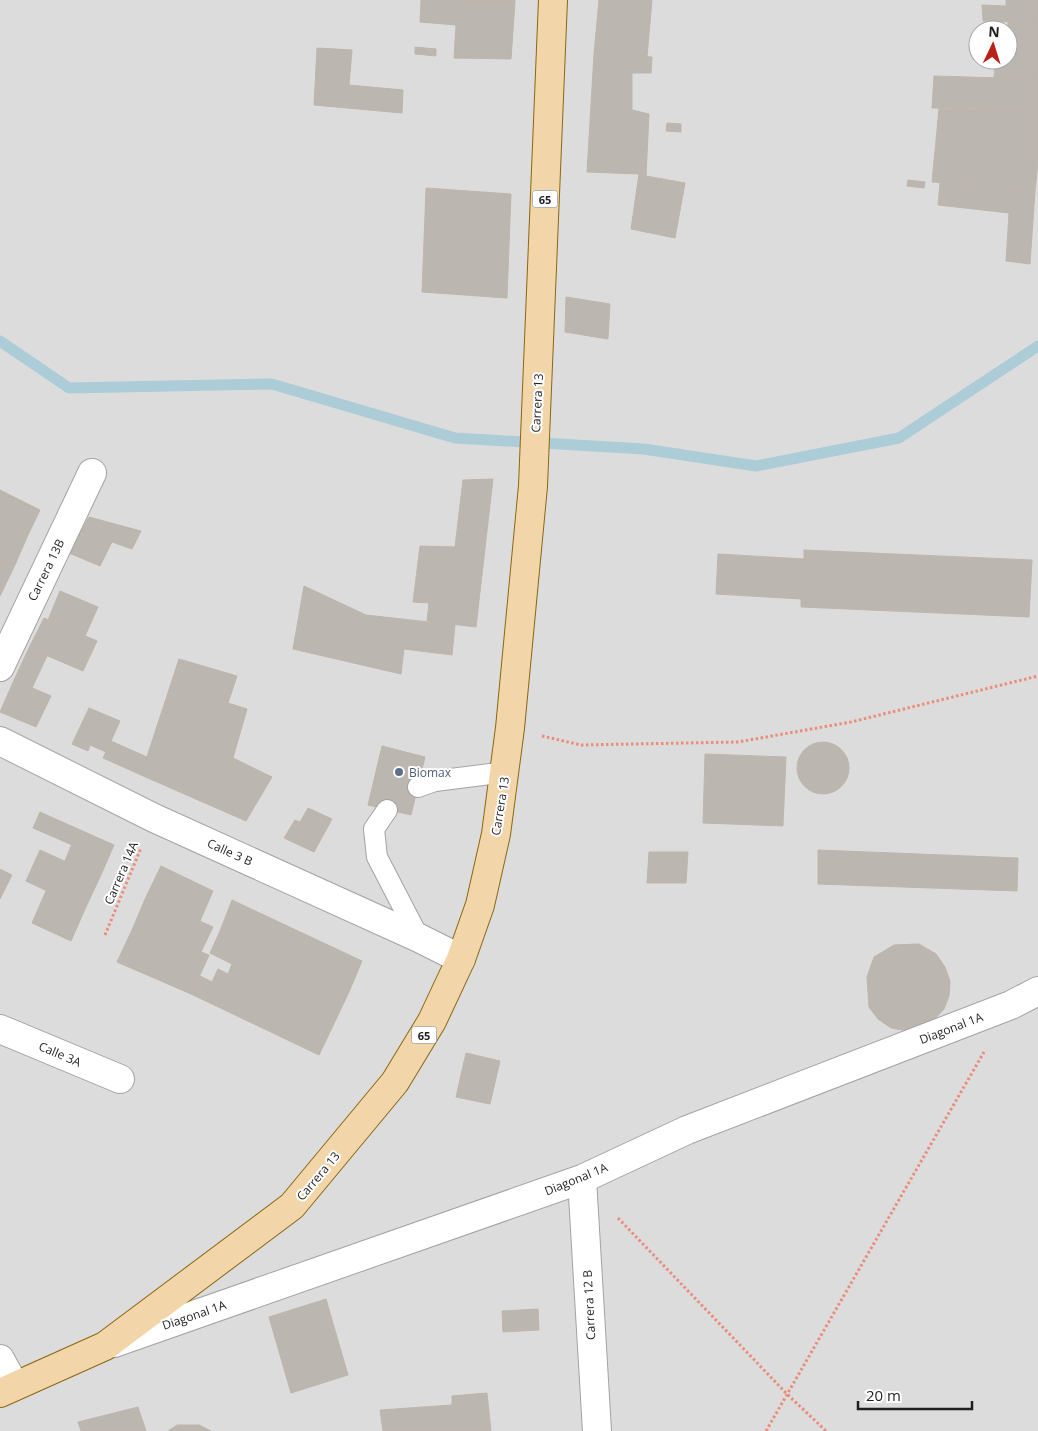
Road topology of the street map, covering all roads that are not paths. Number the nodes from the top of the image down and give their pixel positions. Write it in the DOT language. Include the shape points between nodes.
graph roads {
  1 [pos="553,0"];
  2 [pos="92,474"];
  3 [pos="0,667"];
  4 [pos="0,742"];
  5 [pos="506,772"];
  6 [pos="418,787"];
  7 [pos="387,810"];
  8 [pos="419,938"];
  9 [pos="461,959"];
  10 [pos="1038,991"];
  11 [pos="5,1037"];
  12 [pos="120,1079"];
  13 [pos="582,1179"];
  14 [pos="105,1346"];
  15 [pos="0,1359"];
  16 [pos="7,1389"];
  17 [pos="597,1431"];
  1 -- 5 [label="main road, Carrera 13 / 65" via="533,486"];
  2 -- 3 [label="street, Carrera 13B"];
  4 -- 8 [label="street, Calle 3 B" via="154,818"];
  5 -- 6 [label="lane" via="435,781"];
  5 -- 9 [label="main road, Carrera 13 / 65" via="480,905"];
  7 -- 8 [label="lane" via="374,829 376,857"];
  8 -- 9 [label="street, Calle 3 B"];
  9 -- 14 [label="main road, Carrera 13 / 65" via="432,1021 395,1082 292,1206"];
  10 -- 13 [label="street, Diagonal 1A" via="1011,1005 687,1130"];
  11 -- 12 [label="street, Calle 3A"];
  13 -- 14 [label="street, Diagonal 1A"];
  13 -- 17 [label="street, Carrera 12 B"];
  14 -- 16 [label="main road, Carrera 13 / 65"];
  15 -- 16 [label="street"];
}
